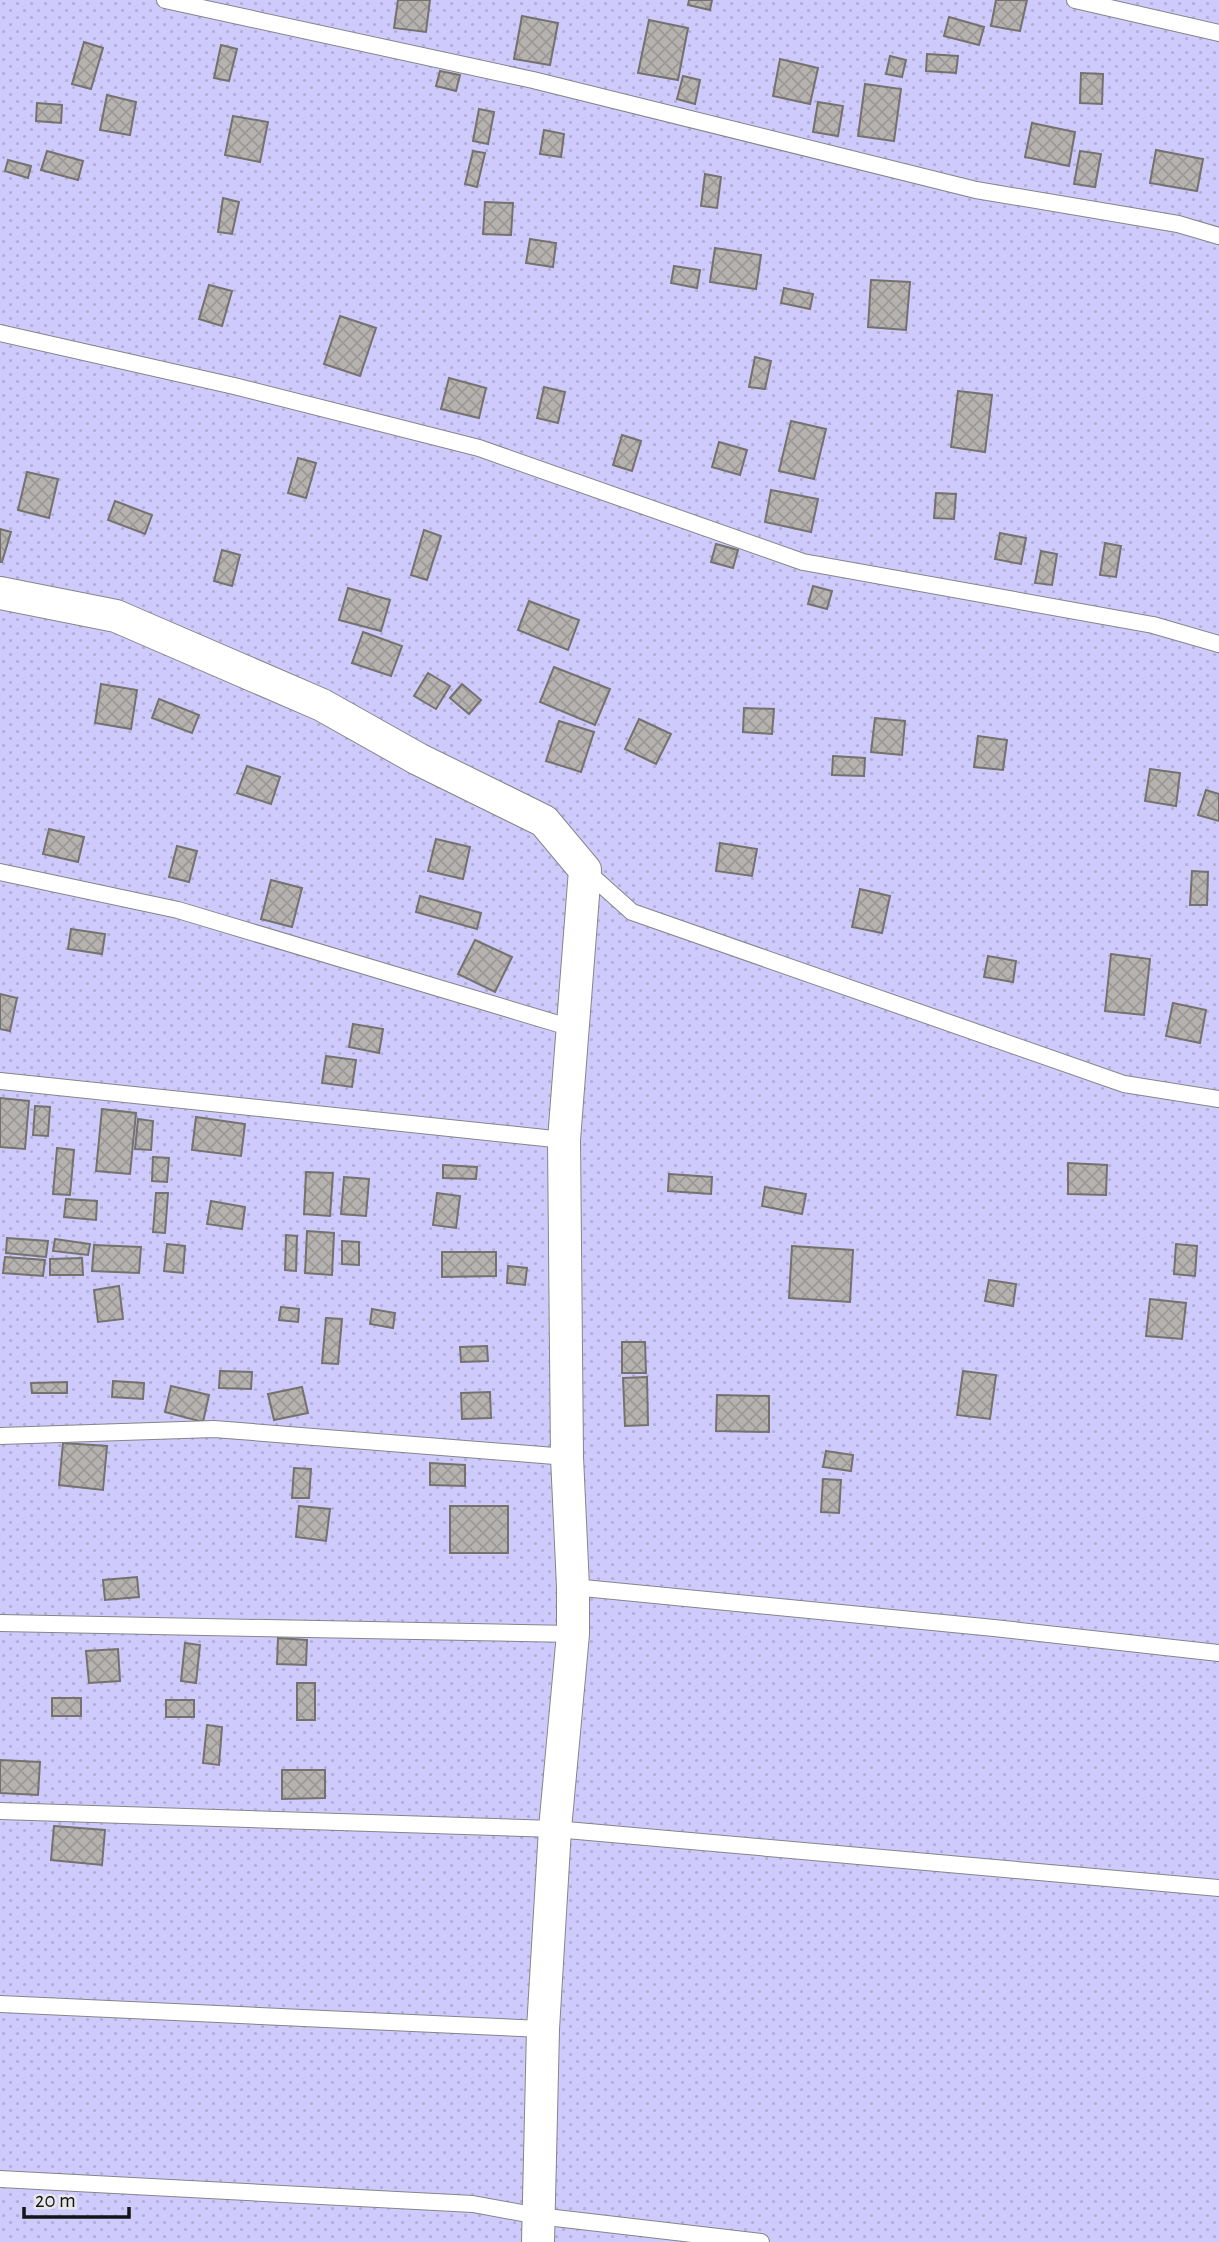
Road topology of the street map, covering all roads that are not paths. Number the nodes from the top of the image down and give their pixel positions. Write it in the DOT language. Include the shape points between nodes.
graph roads {
  1 [pos="165,0"];
  2 [pos="1075,0"];
  3 [pos="1219,33"];
  4 [pos="1219,236"];
  5 [pos="0,333"];
  6 [pos="0,593"];
  7 [pos="1219,644"];
  8 [pos="585,870"];
  9 [pos="0,872"];
  10 [pos="572,1028"];
  11 [pos="0,1081"];
  12 [pos="1219,1100"];
  13 [pos="564,1139"];
  14 [pos="0,1436"];
  15 [pos="567,1457"];
  16 [pos="573,1587"];
  17 [pos="0,1623"];
  18 [pos="573,1634"];
  19 [pos="1219,1653"];
  20 [pos="0,1811"];
  21 [pos="555,1829"];
  22 [pos="1219,1888"];
  23 [pos="0,2004"];
  24 [pos="543,2029"];
  25 [pos="0,2179"];
  26 [pos="538,2229"];
  27 [pos="761,2242"];
  1 -- 4 [label="lane" via="533,80 976,190 1178,224"];
  2 -- 3 [label="lane"];
  5 -- 7 [label="lane" via="480,448 803,562 1153,625"];
  6 -- 8 [label="street" via="116,616 322,705 544,821"];
  8 -- 10 [label="street"];
  8 -- 12 [label="lane" via="632,912 1124,1084"];
  9 -- 10 [label="lane" via="178,910"];
  10 -- 13 [label="street"];
  11 -- 13 [label="lane"];
  13 -- 15 [label="street"];
  14 -- 15 [label="lane" via="214,1429"];
  15 -- 16 [label="street"];
  16 -- 18 [label="street"];
  16 -- 19 [label="lane"];
  17 -- 18 [label="lane"];
  18 -- 21 [label="street"];
  20 -- 21 [label="lane"];
  21 -- 22 [label="lane"];
  21 -- 24 [label="street"];
  23 -- 24 [label="lane"];
  24 -- 26 [label="street"];
  25 -- 26 [label="lane" via="473,2204"];
  26 -- 27 [label="lane"];
}
